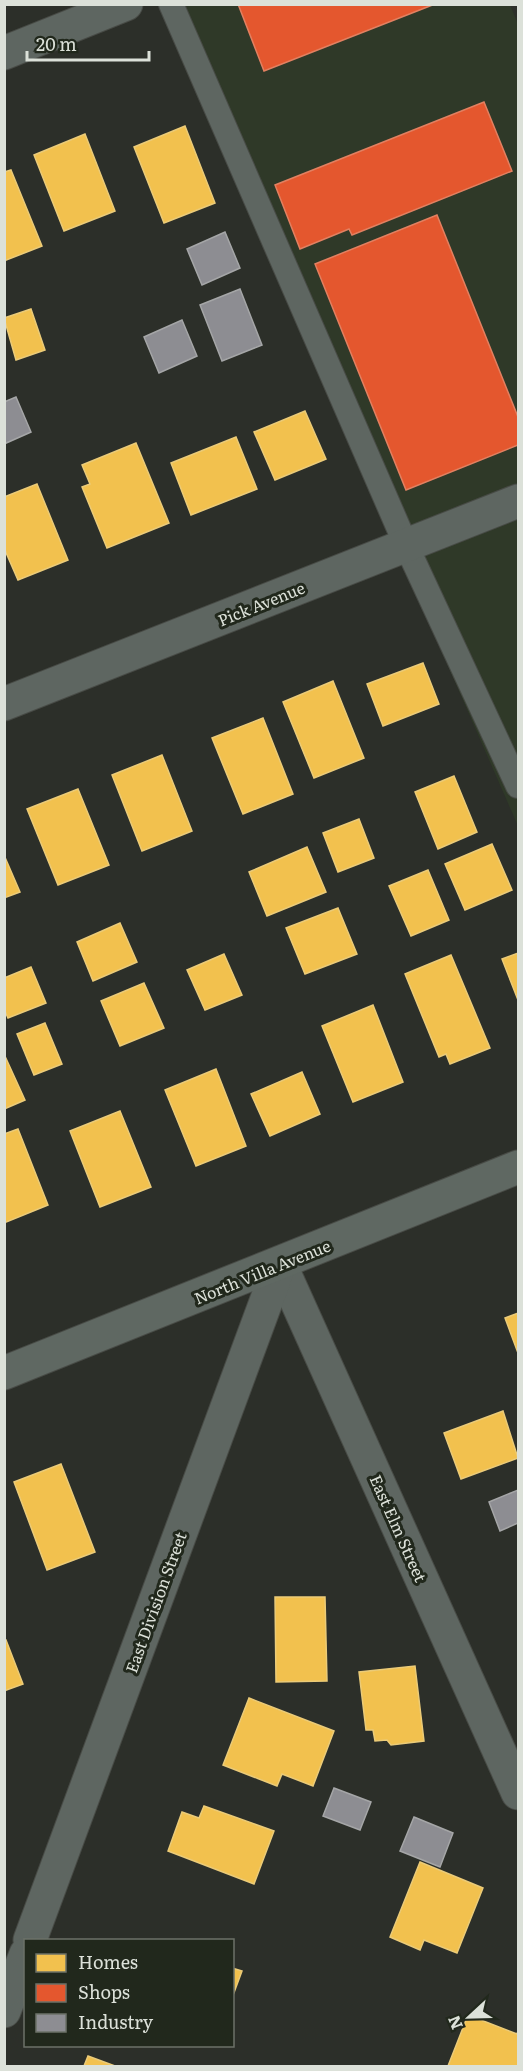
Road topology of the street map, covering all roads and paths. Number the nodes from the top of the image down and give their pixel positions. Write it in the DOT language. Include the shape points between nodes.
graph roads {
  1 [pos="126,4"];
  2 [pos="171,4"];
  3 [pos="4,53"];
  4 [pos="519,501"];
  5 [pos="406,545"];
  6 [pos="4,704"];
  7 [pos="519,786"];
  8 [pos="519,1167"];
  9 [pos="280,1264"];
  10 [pos="4,1373"];
  11 [pos="519,1793"];
  12 [pos="31,1939"];
  13 [pos="24,1959"];
  14 [pos="4,2011"];
  1 -- 3 [label="street"];
  2 -- 5 [label="lane"];
  4 -- 5 [label="street, Pick Avenue"];
  5 -- 6 [label="street, Pick Avenue"];
  5 -- 7 [label="lane"];
  8 -- 9 [label="street, North Villa Avenue"];
  9 -- 10 [label="street, North Villa Avenue"];
  9 -- 11 [label="street, East Elm Street"];
  9 -- 12 [label="street, East Division Street"];
  13 -- 14 [label="street"];
}
